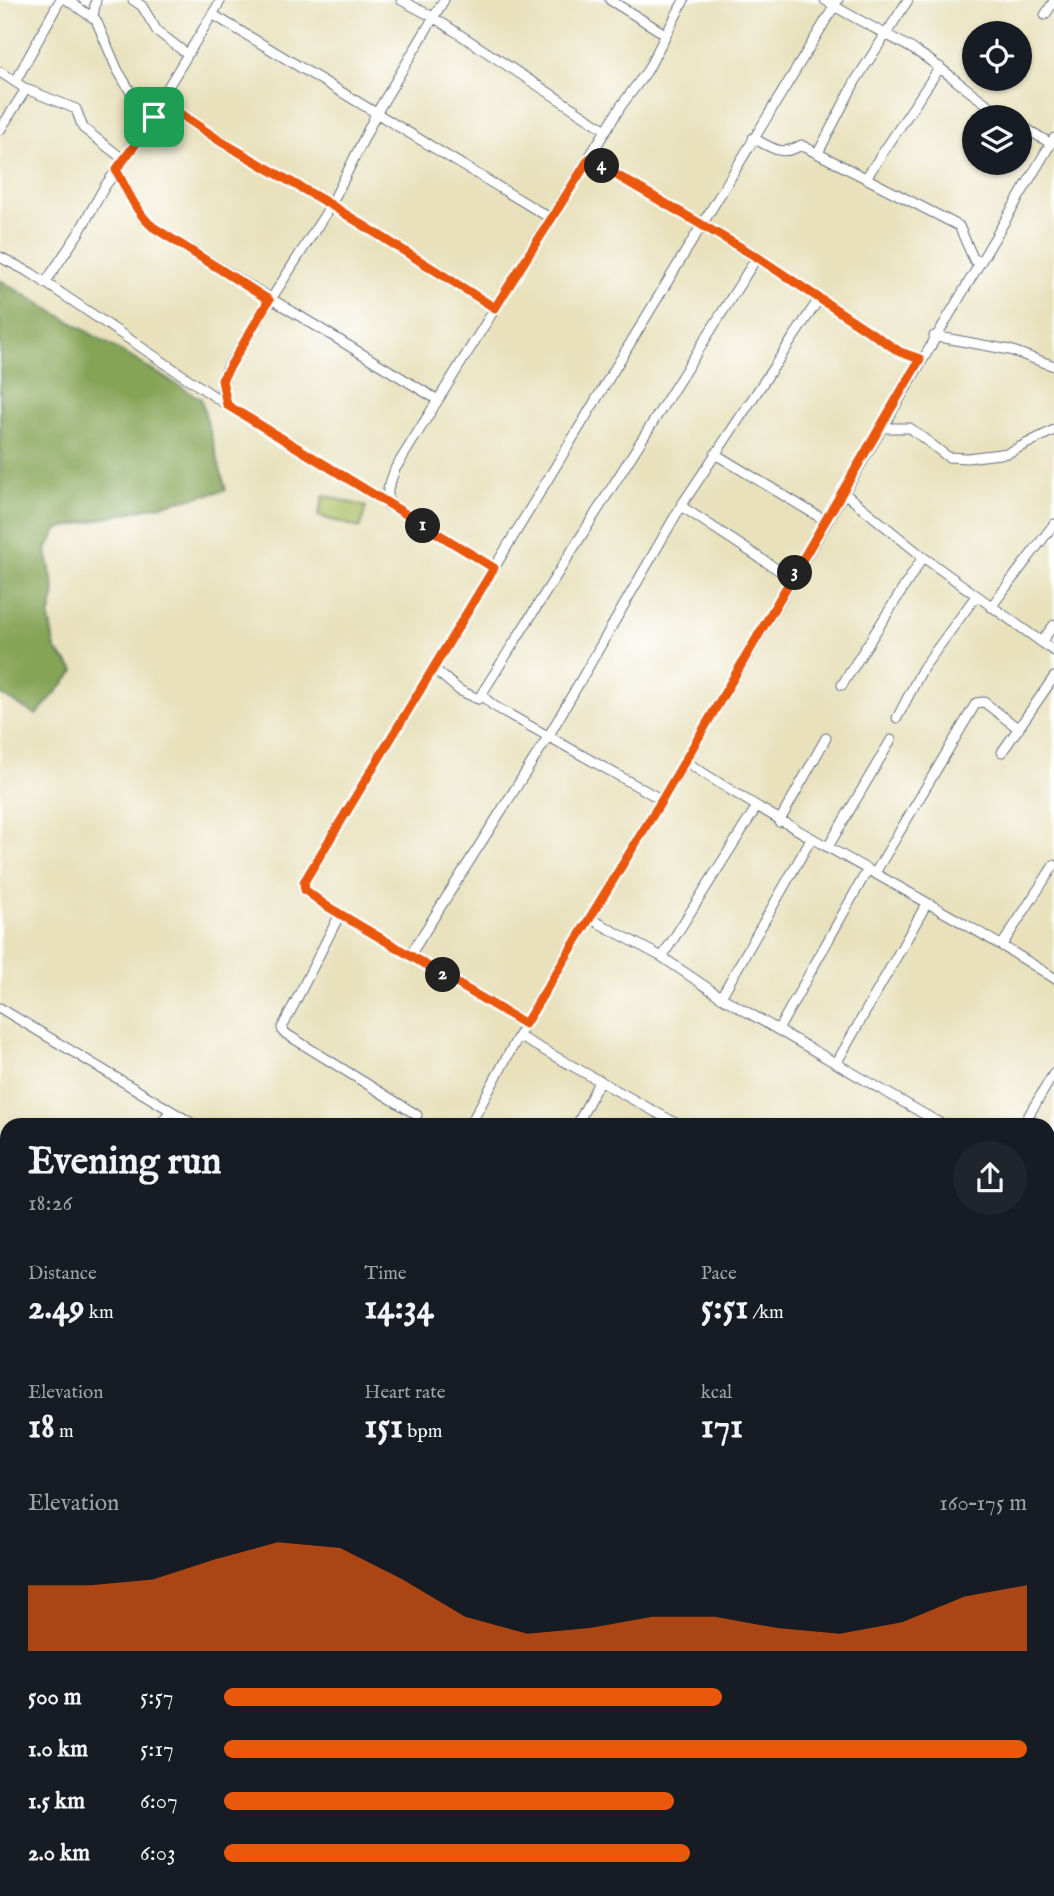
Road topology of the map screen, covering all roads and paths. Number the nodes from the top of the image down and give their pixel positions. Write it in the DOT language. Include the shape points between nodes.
graph roads {
  1 [pos="60,0"];
  2 [pos="67,0"];
  3 [pos="96,0"];
  4 [pos="133,0"];
  5 [pos="221,0"];
  6 [pos="401,0"];
  7 [pos="444,0"];
  8 [pos="610,0"];
  9 [pos="684,0"];
  10 [pos="825,0"];
  11 [pos="908,0"];
  12 [pos="1054,1"];
  13 [pos="144,3"];
  14 [pos="836,3"];
  15 [pos="212,14"];
  16 [pos="1045,15"];
  17 [pos="93,17"];
  18 [pos="433,17"];
  19 [pos="887,32"];
  20 [pos="665,34"];
  21 [pos="187,54"];
  22 [pos="940,67"];
  23 [pos="0,72"];
  24 [pos="15,82"];
  25 [pos="26,89"];
  26 [pos="160,100"];
  27 [pos="986,105"];
  28 [pos="376,114"];
  29 [pos="150,125"];
  30 [pos="0,130"];
  31 [pos="606,130"];
  32 [pos="1032,131"];
  33 [pos="753,138"];
  34 [pos="1052,140"];
  35 [pos="819,151"];
  36 [pos="123,159"];
  37 [pos="589,159"];
  38 [pos="116,170"];
  39 [pos="866,178"];
  40 [pos="331,205"];
  41 [pos="550,218"];
  42 [pos="700,224"];
  43 [pos="0,257"];
  44 [pos="757,257"];
  45 [pos="980,260"];
  46 [pos="45,283"];
  47 [pos="819,299"];
  48 [pos="269,300"];
  49 [pos="495,308"];
  50 [pos="934,335"];
  51 [pos="920,359"];
  52 [pos="1054,366"];
  53 [pos="438,400"];
  54 [pos="227,405"];
  55 [pos="880,428"];
  56 [pos="1054,430"];
  57 [pos="715,454"];
  58 [pos="842,492"];
  59 [pos="388,505"];
  60 [pos="681,506"];
  61 [pos="825,521"];
  62 [pos="1054,524"];
  63 [pos="923,557"];
  64 [pos="494,568"];
  65 [pos="792,579"];
  66 [pos="976,596"];
  67 [pos="991,607"];
  68 [pos="1054,625"];
  69 [pos="1041,642"];
  70 [pos="1054,651"];
  71 [pos="433,667"];
  72 [pos="1054,677"];
  73 [pos="842,685"];
  74 [pos="481,695"];
  75 [pos="897,718"];
  76 [pos="1019,729"];
  77 [pos="548,737"];
  78 [pos="826,738"];
  79 [pos="891,740"];
  80 [pos="1002,752"];
  81 [pos="685,761"];
  82 [pos="662,800"];
  83 [pos="757,808"];
  84 [pos="779,821"];
  85 [pos="811,839"];
  86 [pos="828,848"];
  87 [pos="1054,865"];
  88 [pos="872,871"];
  89 [pos="927,903"];
  90 [pos="340,914"];
  91 [pos="589,918"];
  92 [pos="1002,945"];
  93 [pos="410,955"];
  94 [pos="662,957"];
  95 [pos="1054,978"];
  96 [pos="721,997"];
  97 [pos="0,1008"];
  98 [pos="525,1024"];
  99 [pos="778,1030"];
  100 [pos="520,1037"];
  101 [pos="836,1062"];
  102 [pos="1054,1073"];
  103 [pos="600,1080"];
  104 [pos="170,1111"];
  105 [pos="417,1115"];
  106 [pos="165,1118"];
  107 [pos="182,1118"];
  108 [pos="474,1118"];
  109 [pos="581,1118"];
  110 [pos="667,1118"];
  111 [pos="920,1118"];
  112 [pos="1027,1118"];
  1 -- 24 [label="street"];
  2 -- 17 [label="street"];
  3 -- 17 [label="street"];
  4 -- 13 [label="street"];
  5 -- 15 [label="street"];
  6 -- 18 [label="street"];
  7 -- 18 [label="street"];
  8 -- 20 [label="street"];
  9 -- 20 [label="street"];
  10 -- 14 [label="street"];
  11 -- 19 [label="street"];
  12 -- 16 [label="street"];
  13 -- 21 [label="street" via="157,31"];
  14 -- 19 [label="street"];
  14 -- 33 [label="street"];
  15 -- 21 [label="street"];
  15 -- 28 [label="street"];
  17 -- 29 [label="street"];
  18 -- 28 [label="street"];
  18 -- 31 [label="street"];
  19 -- 22 [label="street"];
  19 -- 35 [label="street"];
  20 -- 31 [label="street" via="647,71"];
  21 -- 26 [label="street"];
  22 -- 27 [label="street"];
  22 -- 39 [label="street"];
  23 -- 24 [label="street"];
  24 -- 25 [label="street"];
  25 -- 30 [label="street"];
  25 -- 36 [label="street" via="76,109 83,128"];
  26 -- 29 [label="street"];
  26 -- 40 [label="street" via="220,141"];
  28 -- 40 [label="street"];
  28 -- 41 [label="street"];
  29 -- 36 [label="street"];
  31 -- 37 [label="street"];
  32 -- 34 [label="street"];
  33 -- 35 [label="street" via="782,152 801,145"];
  33 -- 42 [label="street"];
  34 -- 45 [label="street"];
  35 -- 39 [label="street"];
  36 -- 38 [label="street"];
  37 -- 41 [label="street"];
  37 -- 42 [label="street"];
  38 -- 46 [label="street"];
  38 -- 48 [label="street" via="149,224"];
  39 -- 45 [label="street" via="959,226 974,260"];
  40 -- 48 [label="street"];
  40 -- 49 [label="street"];
  41 -- 49 [label="street"];
  42 -- 44 [label="street"];
  42 -- 64 [label="street"];
  43 -- 46 [label="street"];
  44 -- 47 [label="street"];
  44 -- 74 [label="street"];
  45 -- 50 [label="street"];
  46 -- 54 [label="street"];
  47 -- 51 [label="street" via="900,352"];
  47 -- 57 [label="street"];
  48 -- 53 [label="street"];
  48 -- 54 [label="street" via="222,380"];
  49 -- 53 [label="street"];
  50 -- 51 [label="street"];
  50 -- 52 [label="street" via="1019,353"];
  51 -- 55 [label="street"];
  53 -- 59 [label="street" via="395,469"];
  54 -- 59 [label="street"];
  55 -- 56 [label="street" via="905,427 947,457 967,458 1008,453"];
  55 -- 58 [label="street"];
  57 -- 60 [label="street"];
  57 -- 61 [label="street"];
  58 -- 61 [label="street"];
  58 -- 63 [label="street"];
  59 -- 64 [label="street"];
  60 -- 65 [label="street"];
  60 -- 77 [label="street"];
  61 -- 65 [label="street"];
  62 -- 67 [label="street"];
  63 -- 66 [label="street"];
  63 -- 73 [label="street"];
  64 -- 71 [label="street"];
  65 -- 81 [label="street"];
  66 -- 67 [label="street"];
  66 -- 75 [label="street" via="923,668"];
  67 -- 69 [label="street"];
  68 -- 69 [label="street"];
  69 -- 70 [label="street"];
  71 -- 74 [label="street" via="468,695 478,699"];
  71 -- 90 [label="street" via="304,882 305,890"];
  72 -- 76 [label="street"];
  74 -- 77 [label="street"];
  76 -- 80 [label="street"];
  76 -- 88 [label="street" via="984,702 976,703"];
  77 -- 82 [label="street"];
  77 -- 93 [label="street"];
  78 -- 84 [label="street"];
  79 -- 86 [label="street"];
  81 -- 82 [label="street"];
  81 -- 83 [label="street"];
  82 -- 91 [label="street"];
  83 -- 84 [label="street"];
  83 -- 94 [label="street"];
  84 -- 85 [label="street"];
  85 -- 86 [label="street"];
  85 -- 96 [label="street"];
  86 -- 88 [label="street"];
  87 -- 92 [label="street"];
  88 -- 89 [label="street"];
  88 -- 99 [label="street"];
  89 -- 92 [label="street"];
  89 -- 101 [label="street"];
  90 -- 93 [label="street"];
  90 -- 105 [label="street" via="282,1023 283,1032"];
  91 -- 94 [label="street"];
  91 -- 98 [label="street"];
  92 -- 95 [label="street"];
  93 -- 98 [label="street"];
  94 -- 96 [label="street"];
  96 -- 99 [label="street"];
  97 -- 104 [label="street"];
  98 -- 100 [label="street"];
  99 -- 101 [label="street"];
  100 -- 103 [label="street"];
  100 -- 108 [label="street"];
  101 -- 111 [label="street"];
  102 -- 112 [label="street"];
  103 -- 109 [label="street"];
  103 -- 110 [label="street"];
  104 -- 106 [label="street"];
  104 -- 107 [label="street"];
}
